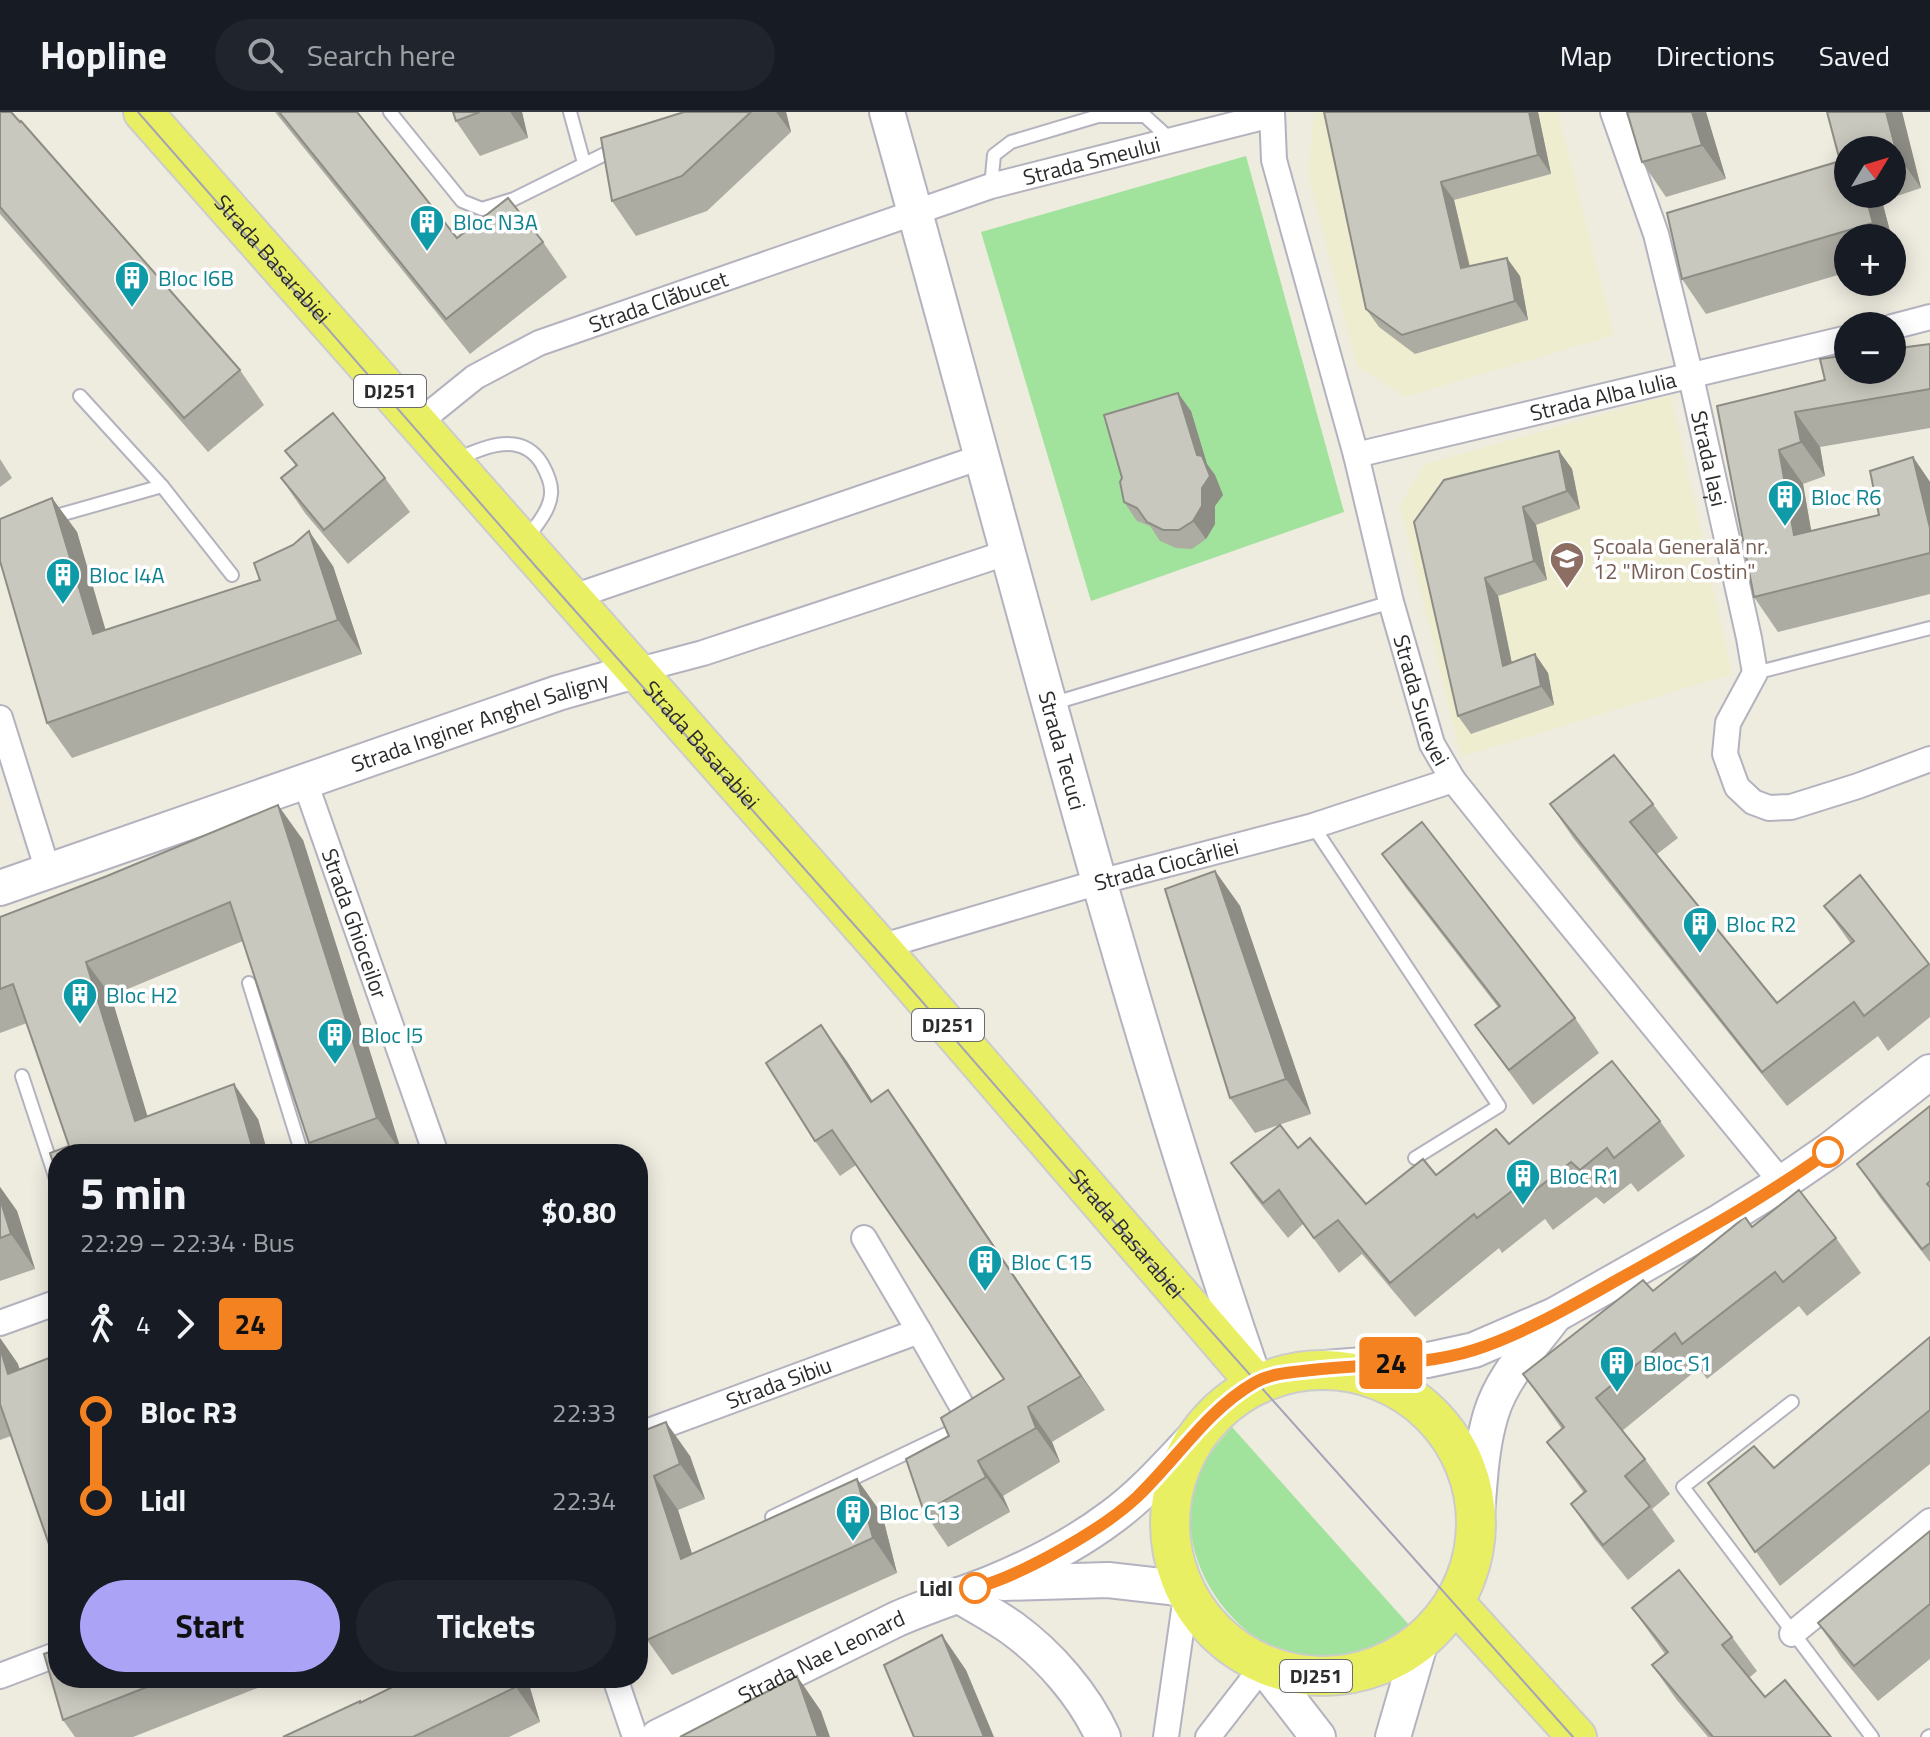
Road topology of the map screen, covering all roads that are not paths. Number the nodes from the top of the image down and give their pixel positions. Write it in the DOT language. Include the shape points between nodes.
graph roads {
  1 [pos="143,112"];
  2 [pos="390,112"];
  3 [pos="570,112"];
  4 [pos="887,112"];
  5 [pos="1613,112"];
  6 [pos="1271,114"];
  7 [pos="1171,140"];
  8 [pos="625,144"];
  9 [pos="584,163"];
  10 [pos="991,186"];
  11 [pos="915,213"];
  12 [pos="1930,317"];
  13 [pos="1906,323"];
  14 [pos="1834,341"];
  15 [pos="1691,377"];
  16 [pos="80,396"];
  17 [pos="418,423"];
  18 [pos="1356,455"];
  19 [pos="981,457"];
  20 [pos="452,463"];
  21 [pos="162,486"];
  22 [pos="30,524"];
  23 [pos="522,544"];
  24 [pos="1009,552"];
  25 [pos="232,575"];
  26 [pos="570,598"];
  27 [pos="1391,602"];
  28 [pos="1930,628"];
  29 [pos="635,671"];
  30 [pos="1755,673"];
  31 [pos="1051,704"];
  32 [pos="0,718"];
  33 [pos="1930,759"];
  34 [pos="1453,780"];
  35 [pos="305,782"];
  36 [pos="1313,826"];
  37 [pos="48,871"];
  38 [pos="1099,882"];
  39 [pos="0,888"];
  40 [pos="880,947"];
  41 [pos="249,983"];
  42 [pos="1930,1072"];
  43 [pos="22,1076"];
  44 [pos="299,1144"];
  45 [pos="432,1144"];
  46 [pos="48,1155"];
  47 [pos="1415,1158"];
  48 [pos="1782,1183"];
  49 [pos="864,1238"];
  50 [pos="48,1306"];
  51 [pos="1555,1315"];
  52 [pos="0,1323"];
  53 [pos="919,1331"];
  54 [pos="1325,1368"];
  55 [pos="1255,1382"];
  56 [pos="1792,1402"];
  57 [pos="971,1422"];
  58 [pos="648,1431"];
  59 [pos="1193,1439"];
  60 [pos="1477,1514"];
  61 [pos="772,1517"];
  62 [pos="1930,1521"];
  63 [pos="1187,1589"];
  64 [pos="973,1590"];
  65 [pos="1455,1603"];
  66 [pos="1792,1634"];
  67 [pos="1420,1644"];
  68 [pos="48,1658"];
  69 [pos="1263,1666"];
  70 [pos="0,1676"];
  71 [pos="618,1688"];
  72 [pos="635,1737"];
  73 [pos="658,1737"];
  74 [pos="1103,1737"];
  75 [pos="1166,1737"];
  76 [pos="1208,1737"];
  77 [pos="1318,1737"];
  78 [pos="1393,1737"];
  79 [pos="1577,1737"];
  80 [pos="1872,1737"];
  1 -- 17 [label="main road, Strada Basarabiei / DJ251"];
  2 -- 9 [label="lane" via="462,201 482,209 514,199"];
  3 -- 9 [label="lane"];
  4 -- 11 [label="main road, Strada Tecuci"];
  5 -- 15 [label="street, Strada Iași" via="1656,234"];
  6 -- 7 [label="street, Strada Smeului"];
  6 -- 18 [label="street, Strada Sucevei" via="1274,160"];
  7 -- 10 [label="street, Strada Smeului"];
  7 -- 10 [label="lane" via="1145,116 1098,116 1011,142 994,155"];
  8 -- 9 [label="lane"];
  10 -- 11 [label="street, Strada Smeului"];
  11 -- 17 [label="street, Strada Clăbucet" via="539,343 475,377"];
  11 -- 19 [label="main road, Strada Tecuci"];
  12 -- 13 [label="street"];
  14 -- 15 [label="street, Strada Alba Iulia"];
  15 -- 18 [label="street, Strada Alba Iulia"];
  15 -- 30 [label="street, Strada Iași"];
  16 -- 21 [label="lane"];
  17 -- 20 [label="main road, Strada Basarabiei / DJ251"];
  18 -- 27 [label="street, Strada Sucevei"];
  19 -- 24 [label="main road, Strada Tecuci"];
  19 -- 26 [label="street"];
  20 -- 23 [label="main road, Strada Basarabiei / DJ251"];
  20 -- 23 [label="lane" via="484,446 507,443 525,448 539,460 551,495"];
  21 -- 22 [label="lane"];
  21 -- 25 [label="lane"];
  23 -- 26 [label="main road, Strada Basarabiei / DJ251"];
  24 -- 29 [label="street, Strada Inginer Anghel Saligny"];
  24 -- 31 [label="main road, Strada Tecuci"];
  26 -- 29 [label="main road, Strada Basarabiei / DJ251"];
  27 -- 31 [label="lane"];
  27 -- 34 [label="street, Strada Sucevei" via="1432,744"];
  28 -- 30 [label="lane"];
  29 -- 35 [label="main road, Strada Inginer Anghel Saligny"];
  29 -- 40 [label="main road, Strada Basarabiei / DJ251"];
  30 -- 33 [label="street" via="1728,723 1725,754 1737,787 1753,802 1791,807"];
  31 -- 38 [label="main road, Strada Tecuci"];
  32 -- 37 [label="street"];
  34 -- 36 [label="street, Strada Ciocârliei"];
  34 -- 48 [label="street, Strada Sucevei"];
  35 -- 37 [label="main road, Strada Inginer Anghel Saligny"];
  35 -- 45 [label="street, Strada Ghioceilor"];
  36 -- 38 [label="street, Strada Ciocârliei"];
  36 -- 47 [label="lane" via="1499,1106"];
  37 -- 39 [label="main road, Strada Inginer Anghel Saligny"];
  38 -- 40 [label="street, Strada Ciocârliei"];
  38 -- 55 [label="main road, Strada Tecuci" via="1190,1190"];
  40 -- 55 [label="main road, Strada Basarabiei / DJ251"];
  41 -- 44 [label="lane"];
  42 -- 48 [label="main road"];
  43 -- 46 [label="lane"];
  48 -- 51 [label="main road"];
  49 -- 53 [label="street"];
  50 -- 52 [label="street"];
  51 -- 54 [label="main road" via="1474,1350 1428,1360"];
  51 -- 60 [label="main road" via="1507,1379 1491,1412"];
  53 -- 57 [label="street"];
  53 -- 58 [label="street, Strada Sibiu"];
  54 -- 55 [label="main road, DJ251"];
  54 -- 60 [label="main road, DJ251" via="1370,1376 1411,1396 1445,1428 1467,1468"];
  55 -- 59 [label="main road, DJ251" via="1218,1409"];
  56 -- 66 [label="lane" via="1683,1487"];
  57 -- 61 [label="lane"];
  59 -- 63 [label="main road, DJ251" via="1173,1485 1170,1511 1171,1540"];
  59 -- 64 [label="main road, Strada Nae Leonard" via="1113,1516 1062,1549"];
  60 -- 65 [label="main road, DJ251" via="1471,1566"];
  62 -- 66 [label="street"];
  63 -- 64 [label="main road, Strada Nae Leonard" via="1055,1580"];
  63 -- 69 [label="main road, DJ251" via="1204,1619 1230,1646"];
  63 -- 75 [label="street"];
  64 -- 73 [label="main road, Strada Nae Leonard" via="897,1619"];
  64 -- 74 [label="main road" via="1058,1669"];
  65 -- 67 [label="main road, DJ251"];
  65 -- 79 [label="main road"];
  66 -- 80 [label="lane"];
  67 -- 69 [label="main road, DJ251" via="1384,1665 1345,1676 1303,1676"];
  67 -- 78 [label="main road, DJ251"];
  68 -- 70 [label="street"];
  69 -- 76 [label="street"];
  69 -- 77 [label="main road, DJ251"];
  71 -- 72 [label="street"];
}
